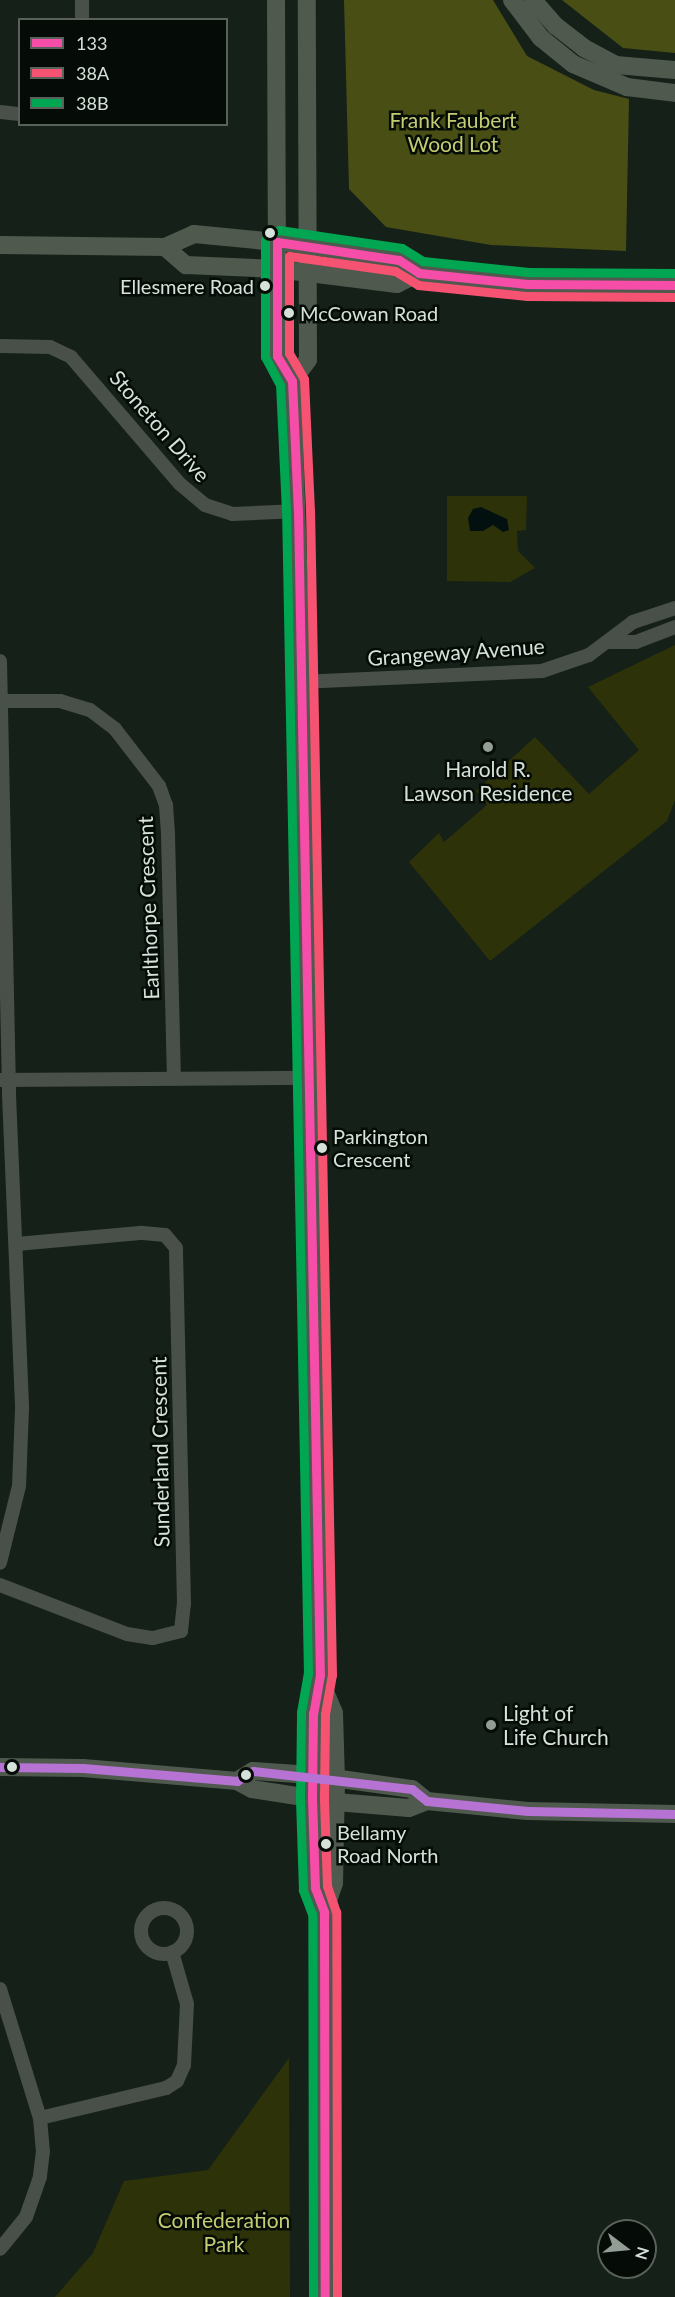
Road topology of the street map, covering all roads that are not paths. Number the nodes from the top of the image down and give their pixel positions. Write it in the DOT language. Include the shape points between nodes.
graph roads {
  1 [pos="82,0"];
  2 [pos="276,0"];
  3 [pos="307,0"];
  4 [pos="513,0"];
  5 [pos="533,0"];
  6 [pos="82,18"];
  7 [pos="675,70"];
  8 [pos="675,93"];
  9 [pos="0,112"];
  10 [pos="18,114"];
  11 [pos="277,242"];
  12 [pos="0,245"];
  13 [pos="307,245"];
  14 [pos="165,247"];
  15 [pos="278,269"];
  16 [pos="308,273"];
  17 [pos="419,273"];
  18 [pos="675,285"];
  19 [pos="0,346"];
  20 [pos="292,381"];
  21 [pos="298,511"];
  22 [pos="675,608"];
  23 [pos="675,627"];
  24 [pos="609,642"];
  25 [pos="0,661"];
  26 [pos="300,682"];
  27 [pos="2,701"];
  28 [pos="306,1078"];
  29 [pos="174,1079"];
  30 [pos="4,1080"];
  31 [pos="16,1244"];
  32 [pos="0,1563"];
  33 [pos="0,1585"];
  34 [pos="320,1680"];
  35 [pos="0,1767"];
  36 [pos="312,1775"];
  37 [pos="336,1779"];
  38 [pos="237,1781"];
  39 [pos="312,1798"];
  40 [pos="427,1801"];
  41 [pos="336,1802"];
  42 [pos="675,1814"];
  43 [pos="324,1912"];
  44 [pos="172,1952"];
  45 [pos="0,1989"];
  46 [pos="40,2118"];
  47 [pos="0,2249"];
  48 [pos="325,2297"];
  1 -- 6 [label="street"];
  2 -- 11 [label="main road"];
  3 -- 13 [label="main road"];
  4 -- 8 [label="main road" via="541,38 591,74 627,87"];
  5 -- 7 [label="main road" via="556,26 584,48 616,65"];
  9 -- 10 [label="street"];
  11 -- 13 [label="main road"];
  11 -- 14 [label="main road" via="194,234"];
  11 -- 15 [label="main road"];
  12 -- 14 [label="main road"];
  13 -- 16 [label="main road"];
  13 -- 17 [label="main road" via="399,260"];
  14 -- 15 [label="main road" via="186,265"];
  15 -- 16 [label="main road"];
  15 -- 20 [label="main road" via="277,356"];
  16 -- 17 [label="main road" via="397,284"];
  16 -- 20 [label="main road" via="308,360"];
  17 -- 18 [label="main road" via="527,284"];
  19 -- 21 [label="street, Stoneton Drive" via="50,347 71,357 180,484 205,506 232,514"];
  20 -- 21 [label="main road"];
  21 -- 26 [label="main road"];
  22 -- 24 [label="street, Grangeway Avenue" via="633,622"];
  23 -- 24 [label="street, Grangeway Avenue" via="636,642"];
  24 -- 26 [label="street, Grangeway Avenue" via="588,655 542,671"];
  25 -- 27 [label="street"];
  26 -- 28 [label="main road"];
  27 -- 29 [label="street, Earlthorpe Crescent" via="60,701 90,710 115,729 159,786 166,805 168,835"];
  27 -- 30 [label="street"];
  28 -- 29 [label="street"];
  28 -- 34 [label="main road"];
  29 -- 30 [label="street"];
  30 -- 31 [label="street"];
  31 -- 32 [label="street" via="21,1469"];
  31 -- 33 [label="street, Sunderland Crescent" via="140,1233 165,1235 176,1248 184,1604 181,1631 153,1638 127,1634"];
  34 -- 36 [label="main road" via="313,1713"];
  34 -- 37 [label="main road" via="334,1713"];
  35 -- 38 [label="main road" via="83,1768"];
  36 -- 37 [label="main road"];
  36 -- 38 [label="main road" via="253,1771"];
  36 -- 39 [label="main road"];
  37 -- 40 [label="main road" via="412,1789"];
  37 -- 41 [label="main road"];
  38 -- 39 [label="main road" via="252,1789"];
  39 -- 41 [label="main road"];
  39 -- 43 [label="main road" via="315,1888"];
  40 -- 41 [label="main road" via="409,1808"];
  40 -- 42 [label="main road" via="528,1811"];
  41 -- 43 [label="main road" via="334,1883"];
  43 -- 48 [label="main road"];
  44 -- 46 [label="street" via="187,2004 184,2065 177,2081 166,2088"];
  45 -- 46 [label="street"];
  46 -- 47 [label="street" via="44,2151 40,2178 26,2217"];
}
